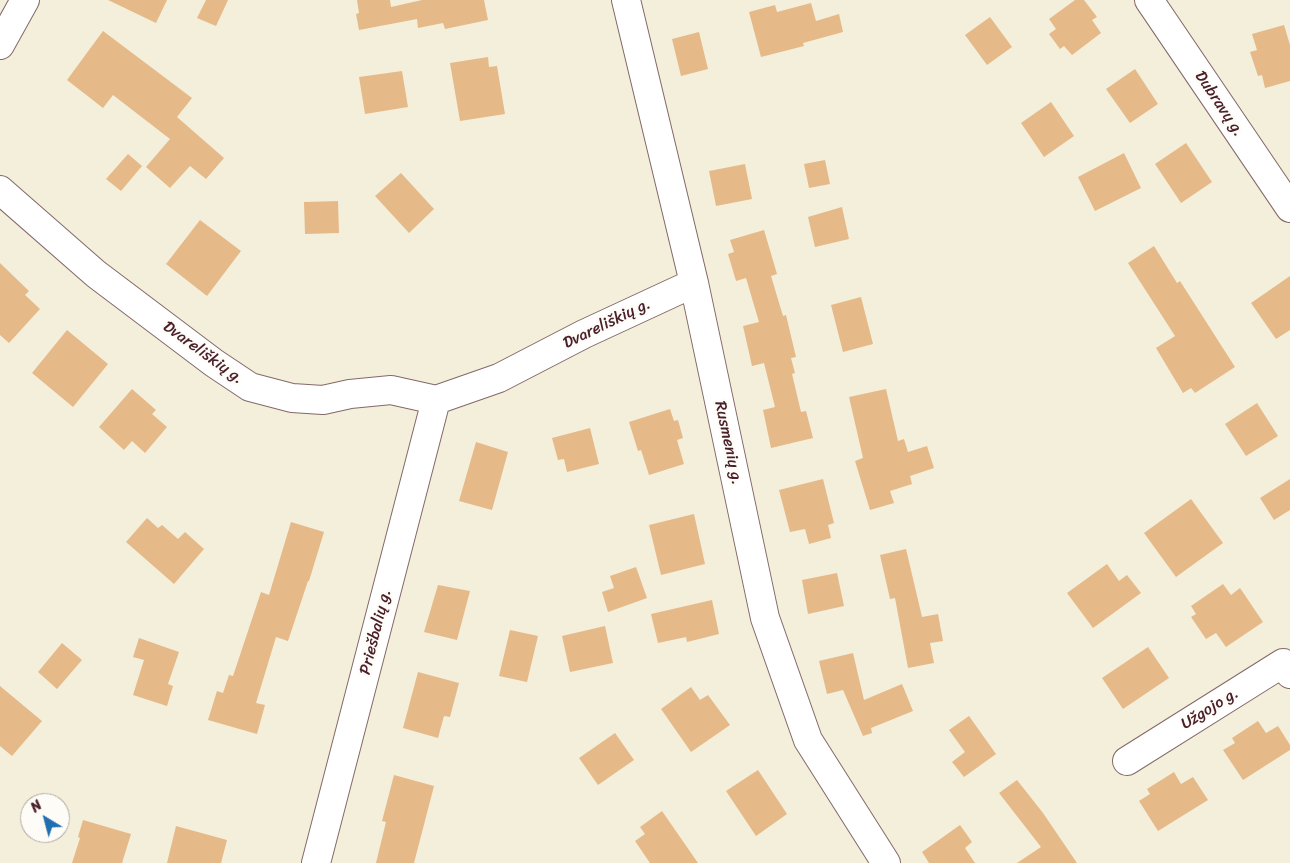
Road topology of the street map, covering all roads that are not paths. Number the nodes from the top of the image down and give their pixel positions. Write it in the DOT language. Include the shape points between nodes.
graph roads {
  1 [pos="25,0"];
  2 [pos="626,0"];
  3 [pos="1149,0"];
  4 [pos="0,45"];
  5 [pos="0,190"];
  6 [pos="1290,208"];
  7 [pos="694,283"];
  8 [pos="436,400"];
  9 [pos="1290,674"];
  10 [pos="1127,761"];
  11 [pos="316,863"];
  12 [pos="886,863"];
  1 -- 4 [label="street"];
  2 -- 7 [label="street, Rusmenių g."];
  3 -- 6 [label="street, Dubravų g."];
  5 -- 8 [label="street, Dvareliškių g." via="96,274 214,364 250,387 292,398 322,400 391,390"];
  7 -- 8 [label="street, Dvareliškių g." via="499,378"];
  7 -- 12 [label="street, Rusmenių g." via="765,618 808,740"];
  8 -- 11 [label="street, Priešbalių g."];
  9 -- 10 [label="street, Užgojo g." via="1283,663"];
}
